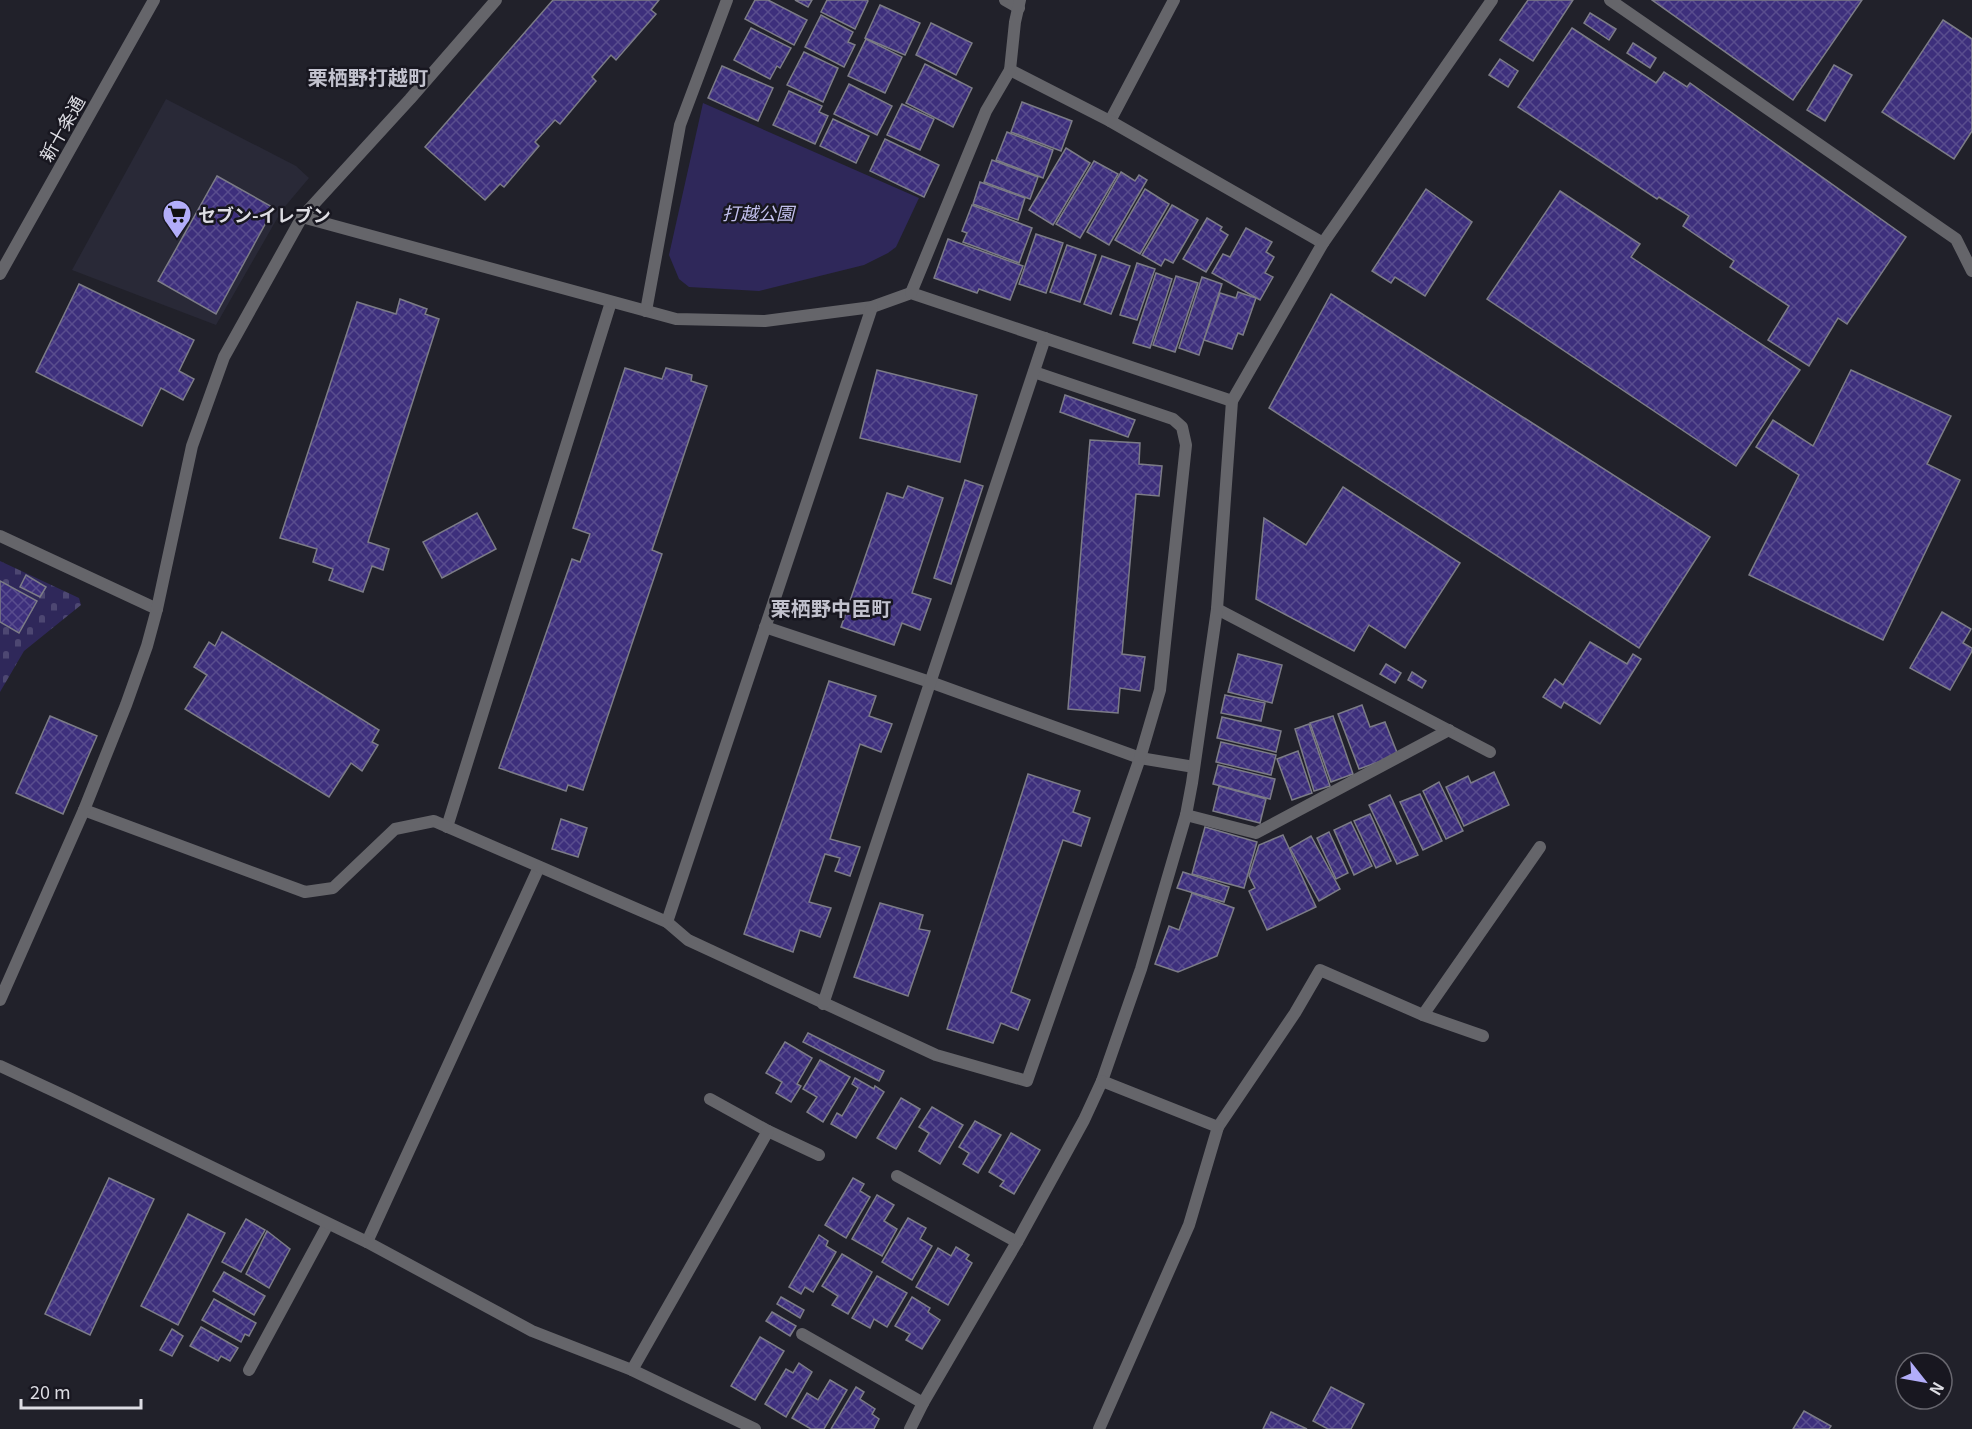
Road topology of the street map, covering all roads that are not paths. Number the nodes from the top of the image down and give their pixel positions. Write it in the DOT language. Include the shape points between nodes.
graph roads {
  1 [pos="154,0"];
  2 [pos="496,0"];
  3 [pos="727,0"];
  4 [pos="1005,0"];
  5 [pos="1174,0"];
  6 [pos="1492,0"];
  7 [pos="1610,0"];
  8 [pos="1019,4"];
  9 [pos="1010,70"];
  10 [pos="1110,121"];
  11 [pos="302,217"];
  12 [pos="1323,243"];
  13 [pos="1972,271"];
  14 [pos="0,274"];
  15 [pos="911,293"];
  16 [pos="611,302"];
  17 [pos="872,307"];
  18 [pos="646,311"];
  19 [pos="1045,338"];
  20 [pos="1034,372"];
  21 [pos="1232,401"];
  22 [pos="0,536"];
  23 [pos="158,609"];
  24 [pos="1217,609"];
  25 [pos="765,627"];
  26 [pos="930,682"];
  27 [pos="1449,730"];
  28 [pos="1491,752"];
  29 [pos="1140,758"];
  30 [pos="1194,766"];
  31 [pos="84,810"];
  32 [pos="1186,814"];
  33 [pos="447,827"];
  34 [pos="1539,847"];
  35 [pos="538,867"];
  36 [pos="667,922"];
  37 [pos="0,1000"];
  38 [pos="823,1004"];
  39 [pos="1423,1015"];
  40 [pos="1483,1036"];
  41 [pos="0,1066"];
  42 [pos="1102,1081"];
  43 [pos="710,1099"];
  44 [pos="1218,1127"];
  45 [pos="768,1131"];
  46 [pos="819,1155"];
  47 [pos="897,1176"];
  48 [pos="328,1224"];
  49 [pos="367,1242"];
  50 [pos="1017,1242"];
  51 [pos="802,1334"];
  52 [pos="249,1370"];
  53 [pos="632,1370"];
  54 [pos="923,1403"];
  55 [pos="755,1429"];
  56 [pos="910,1429"];
  57 [pos="1100,1429"];
  1 -- 14 [label="street, 新十条通"];
  2 -- 11 [label="street"];
  3 -- 18 [label="street" via="680,125"];
  4 -- 8 [label="street"];
  5 -- 10 [label="street"];
  6 -- 12 [label="street"];
  7 -- 13 [label="street" via="1956,239"];
  8 -- 9 [label="street"];
  9 -- 10 [label="street"];
  9 -- 15 [label="street" via="986,111"];
  10 -- 12 [label="street"];
  11 -- 16 [label="street"];
  11 -- 23 [label="street" via="224,357 208,399 192,446"];
  12 -- 21 [label="street"];
  15 -- 17 [label="street"];
  15 -- 19 [label="street"];
  16 -- 18 [label="street"];
  16 -- 33 [label="street"];
  17 -- 18 [label="street" via="765,321 676,319"];
  17 -- 25 [label="street"];
  19 -- 20 [label="street"];
  19 -- 21 [label="street"];
  20 -- 26 [label="street"];
  20 -- 29 [label="street" via="1173,419 1182,427 1186,445 1160,690"];
  21 -- 24 [label="street"];
  22 -- 23 [label="street"];
  23 -- 31 [label="street" via="126,705"];
  24 -- 27 [label="street"];
  24 -- 30 [label="street"];
  25 -- 26 [label="street"];
  25 -- 36 [label="street"];
  26 -- 29 [label="street"];
  26 -- 38 [label="street"];
  27 -- 28 [label="street"];
  27 -- 32 [label="street" via="1256,832"];
  29 -- 30 [label="street"];
  29 -- 38 [label="street" via="1027,1081 936,1055"];
  30 -- 32 [label="street"];
  31 -- 33 [label="street" via="305,892 333,888 395,830 434,821"];
  31 -- 37 [label="street"];
  32 -- 42 [label="street" via="1141,969"];
  33 -- 35 [label="street"];
  34 -- 39 [label="street"];
  35 -- 36 [label="street"];
  35 -- 49 [label="street"];
  36 -- 38 [label="street" via="688,940"];
  39 -- 40 [label="street"];
  39 -- 44 [label="street" via="1320,969"];
  41 -- 48 [label="street"];
  42 -- 44 [label="street"];
  42 -- 50 [label="street"];
  43 -- 45 [label="street"];
  44 -- 57 [label="street" via="1189,1225"];
  45 -- 46 [label="street"];
  45 -- 53 [label="street"];
  47 -- 50 [label="street"];
  48 -- 49 [label="street"];
  48 -- 52 [label="street"];
  49 -- 53 [label="street" via="532,1331"];
  50 -- 54 [label="street"];
  51 -- 54 [label="street"];
  53 -- 55 [label="street"];
  54 -- 56 [label="street"];
}
